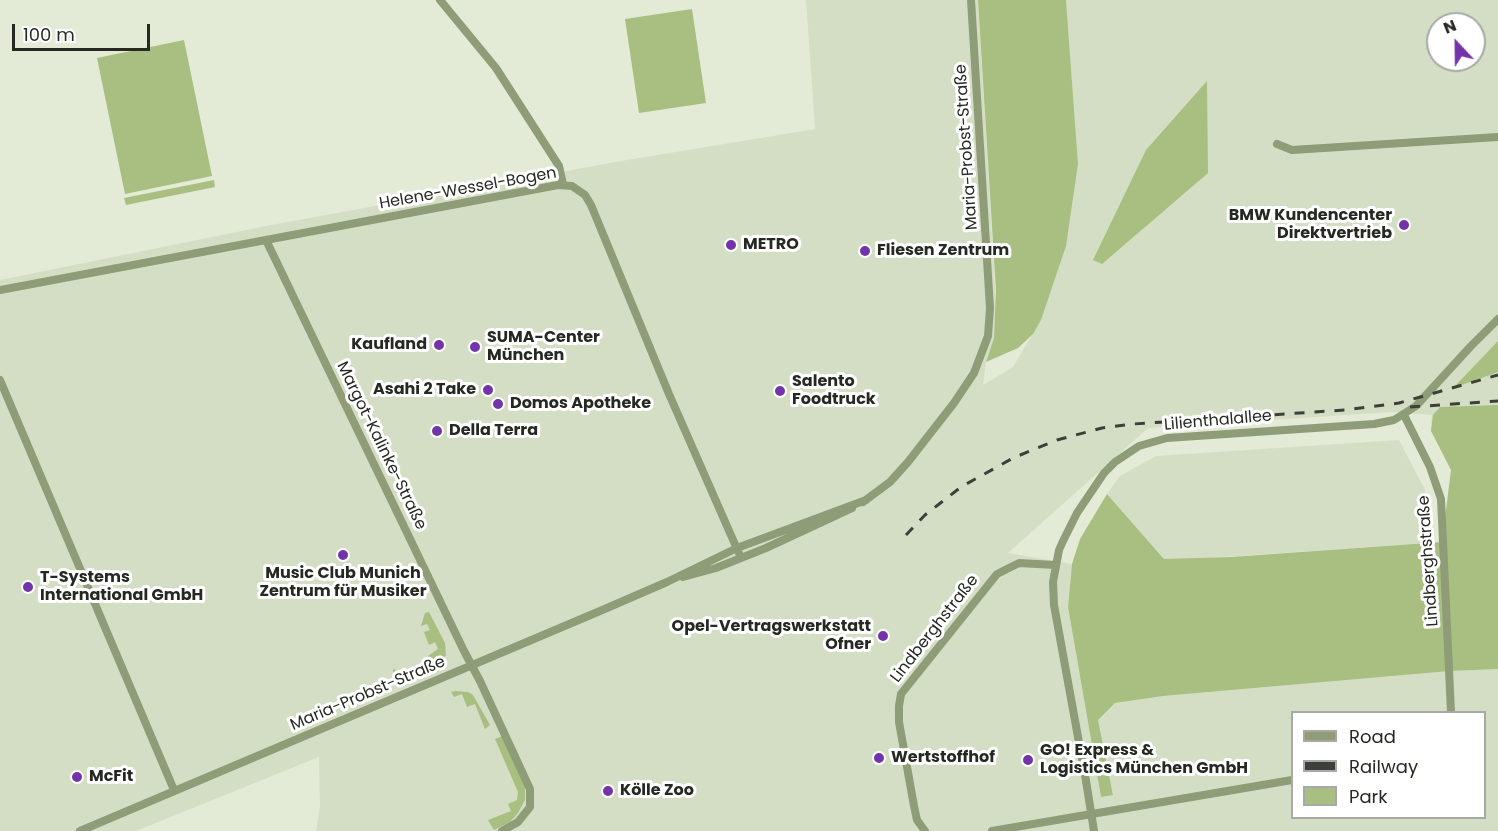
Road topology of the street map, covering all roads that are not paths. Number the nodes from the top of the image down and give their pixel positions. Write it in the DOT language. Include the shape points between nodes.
graph roads {
  1 [pos="440,0"];
  2 [pos="971,0"];
  3 [pos="1498,137"];
  4 [pos="1277,144"];
  5 [pos="563,184"];
  6 [pos="266,240"];
  7 [pos="0,290"];
  8 [pos="1498,319"];
  9 [pos="0,380"];
  10 [pos="1404,415"];
  11 [pos="866,500"];
  12 [pos="737,548"];
  13 [pos="741,558"];
  14 [pos="1055,565"];
  15 [pos="667,582"];
  16 [pos="472,665"];
  17 [pos="1450,711"];
  18 [pos="1291,780"];
  19 [pos="174,790"];
  20 [pos="80,831"];
  21 [pos="502,831"];
  22 [pos="925,831"];
  23 [pos="992,831"];
  24 [pos="1094,831"];
  1 -- 5 [label="street" via="496,68 559,166"];
  2 -- 11 [label="street, Maria-Probst-Straße" via="990,308 988,336 974,373 954,403 890,482"];
  3 -- 4 [label="street" via="1292,150"];
  5 -- 6 [label="street, Helene-Wessel-Bogen"];
  5 -- 12 [label="street, Helene-Wessel-Bogen" via="581,190 591,205"];
  6 -- 7 [label="street, Helene-Wessel-Bogen"];
  6 -- 16 [label="street, Margot-Kalinke-Straße"];
  8 -- 10 [label="street, Lilienthalallee"];
  9 -- 19 [label="street"];
  10 -- 14 [label="street, Lilienthalallee" via="1374,424 1178,436 1139,446 1115,462 1097,482 1069,528"];
  10 -- 17 [label="street, Lindberghstraße" via="1441,499"];
  11 -- 12 [label="street, Maria-Probst-Straße"];
  11 -- 13 [label="street, Maria-Probst-Straße"];
  12 -- 13 [label="street, Helene-Wessel-Bogen"];
  12 -- 15 [label="street, Maria-Probst-Straße"];
  13 -- 15 [label="street, Maria-Probst-Straße"];
  14 -- 22 [label="street, Lindberghstraße" via="1019,564 996,574 901,694 899,722 917,820"];
  14 -- 24 [label="street, Lilienthalallee, bridge" via="1054,605"];
  15 -- 16 [label="street, Maria-Probst-Straße"];
  16 -- 19 [label="street, Maria-Probst-Straße"];
  16 -- 21 [label="street, Margot-Kalinke-Straße" via="530,789 530,807 519,822"];
  18 -- 23 [label="street"];
  19 -- 20 [label="street, Maria-Probst-Straße"];
}
